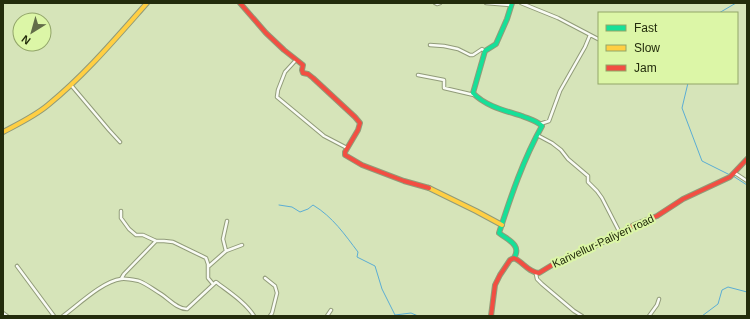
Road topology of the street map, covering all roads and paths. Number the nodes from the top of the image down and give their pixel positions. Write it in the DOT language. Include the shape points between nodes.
graph roads {
  1 [pos="147,3"];
  2 [pos="240,3"];
  3 [pos="435,3"];
  4 [pos="440,3"];
  5 [pos="486,3"];
  6 [pos="521,3"];
  7 [pos="511,4"];
  8 [pos="590,35"];
  9 [pos="598,39"];
  10 [pos="430,45"];
  11 [pos="486,51"];
  12 [pos="296,60"];
  13 [pos="418,75"];
  14 [pos="71,85"];
  15 [pos="474,95"];
  16 [pos="540,124"];
  17 [pos="3,132"];
  18 [pos="537,135"];
  19 [pos="120,142"];
  20 [pos="346,148"];
  21 [pos="747,159"];
  22 [pos="735,173"];
  23 [pos="747,181"];
  24 [pos="121,211"];
  25 [pos="228,221"];
  26 [pos="502,225"];
  27 [pos="620,233"];
  28 [pos="156,241"];
  29 [pos="242,245"];
  30 [pos="226,251"];
  31 [pos="514,258"];
  32 [pos="17,266"];
  33 [pos="208,266"];
  34 [pos="536,274"];
  35 [pos="265,278"];
  36 [pos="121,279"];
  37 [pos="213,284"];
  38 [pos="659,299"];
  39 [pos="331,310"];
  40 [pos="3,313"];
  41 [pos="7,316"];
  42 [pos="54,316"];
  43 [pos="64,316"];
  44 [pos="254,316"];
  45 [pos="270,316"];
  46 [pos="328,316"];
  47 [pos="491,316"];
  48 [pos="582,316"];
  49 [pos="649,316"];
  1 -- 14 [label="street"];
  2 -- 12 [label="street" via="266,33"];
  3 -- 4 [label="street"];
  5 -- 7 [label="street"];
  6 -- 8 [label="street"];
  7 -- 11 [label="street" via="496,44"];
  8 -- 9 [label="street"];
  8 -- 16 [label="street" via="560,91 549,121"];
  10 -- 11 [label="street" via="458,48 470,55 482,49"];
  11 -- 15 [label="street"];
  12 -- 20 [label="street" via="303,65 304,72 360,123"];
  12 -- 20 [label="street" via="285,72 277,97 324,136"];
  13 -- 15 [label="street" via="444,80 444,88"];
  14 -- 17 [label="street" via="47,106"];
  14 -- 19 [label="street"];
  15 -- 16 [label="street" via="487,104"];
  16 -- 18 [label="street" via="542,126"];
  18 -- 26 [label="street" via="517,180"];
  18 -- 27 [label="street" via="557,146 588,176 588,182 597,190"];
  20 -- 26 [label="street" via="345,155 362,165 431,189"];
  21 -- 22 [label="street, Karivellur-Paliyeri road"];
  22 -- 23 [label="street"];
  22 -- 27 [label="street, Karivellur-Paliyeri road" via="730,178 683,199 657,216"];
  24 -- 28 [label="street" via="121,218 136,235 143,235"];
  25 -- 30 [label="street" via="223,238"];
  26 -- 31 [label="street" via="499,233 517,248"];
  27 -- 34 [label="street, Karivellur-Paliyeri road"];
  28 -- 33 [label="street" via="173,242 206,258"];
  28 -- 36 [label="street"];
  29 -- 30 [label="street"];
  30 -- 33 [label="street"];
  31 -- 34 [label="street"];
  31 -- 47 [label="street" via="506,265 495,285"];
  32 -- 42 [label="street"];
  33 -- 37 [label="street" via="208,278"];
  34 -- 48 [label="street" via="542,284"];
  35 -- 45 [label="street" via="276,286 277,293"];
  36 -- 37 [label="street" via="140,282 184,309"];
  36 -- 43 [label="street" via="88,296"];
  37 -- 44 [label="street" via="216,282 229,291"];
  38 -- 49 [label="street"];
  39 -- 46 [label="street"];
  40 -- 41 [label="street"];
}
